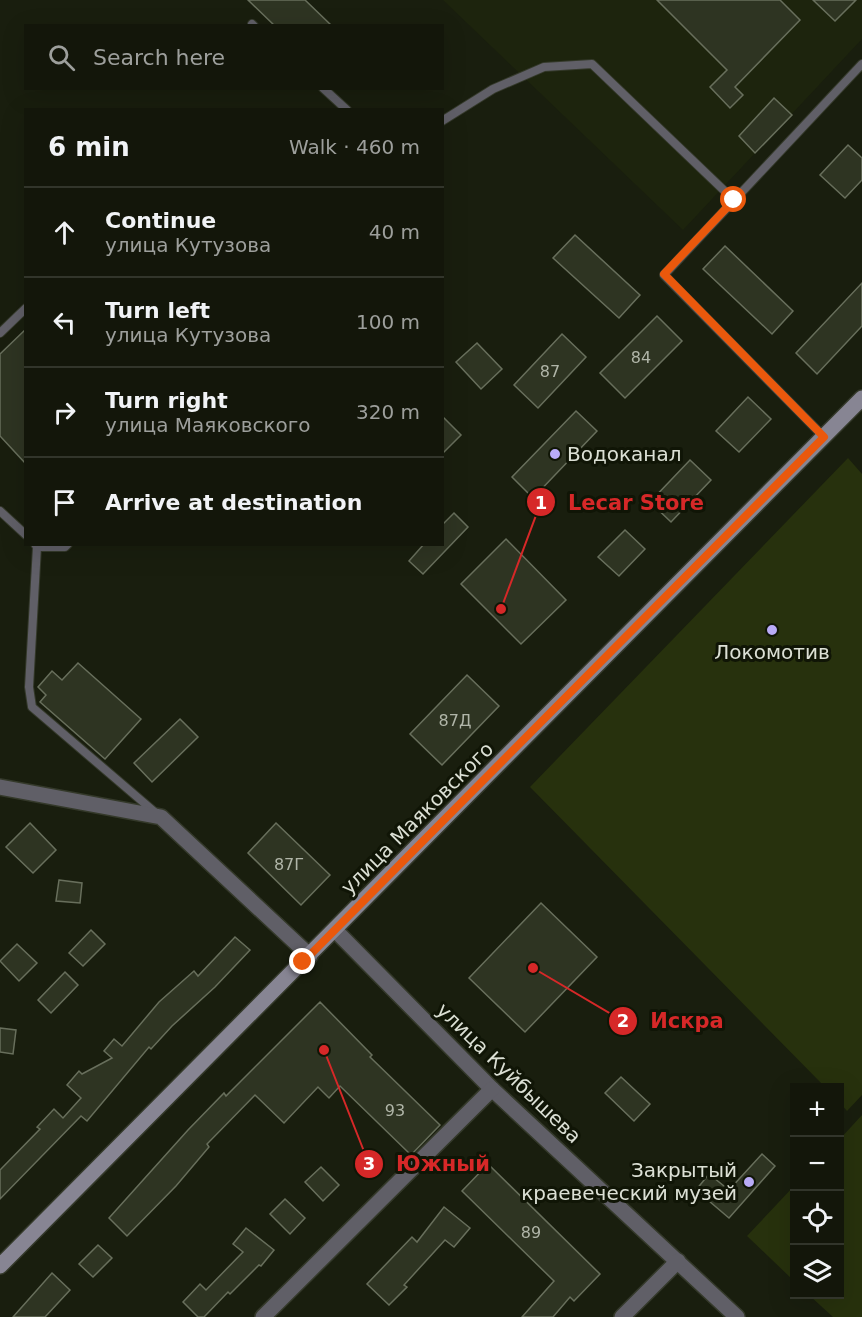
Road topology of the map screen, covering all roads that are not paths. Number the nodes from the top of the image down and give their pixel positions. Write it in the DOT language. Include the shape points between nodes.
graph roads {
  1 [pos="862,64"];
  2 [pos="325,90"];
  3 [pos="345,108"];
  4 [pos="444,120"];
  5 [pos="734,200"];
  6 [pos="24,310"];
  7 [pos="0,333"];
  8 [pos="862,398"];
  9 [pos="824,437"];
  10 [pos="0,511"];
  11 [pos="24,533"];
  12 [pos="36,546"];
  13 [pos="66,546"];
  14 [pos="0,787"];
  15 [pos="161,817"];
  16 [pos="334,930"];
  17 [pos="310,956"];
  18 [pos="492,1089"];
  19 [pos="678,1261"];
  20 [pos="0,1266"];
  21 [pos="263,1317"];
  22 [pos="622,1317"];
  23 [pos="737,1317"];
  1 -- 5 [label="lane"];
  2 -- 3 [label="lane"];
  4 -- 5 [label="lane" via="493,89 544,67 592,64"];
  5 -- 9 [label="lane" via="664,274"];
  6 -- 7 [label="lane"];
  8 -- 9 [label="main road, улица Маяковского"];
  9 -- 16 [label="main road, улица Маяковского"];
  10 -- 11 [label="lane"];
  12 -- 13 [label="lane"];
  12 -- 15 [label="lane" via="29,687 32,707"];
  14 -- 15 [label="street"];
  15 -- 17 [label="street"];
  16 -- 17 [label="main road, улица Маяковского"];
  16 -- 18 [label="street, улица Куйбышева"];
  17 -- 20 [label="main road, улица Маяковского"];
  18 -- 19 [label="street, улица Куйбышева"];
  18 -- 21 [label="street"];
  19 -- 22 [label="street"];
  19 -- 23 [label="street, улица Куйбышева"];
}
